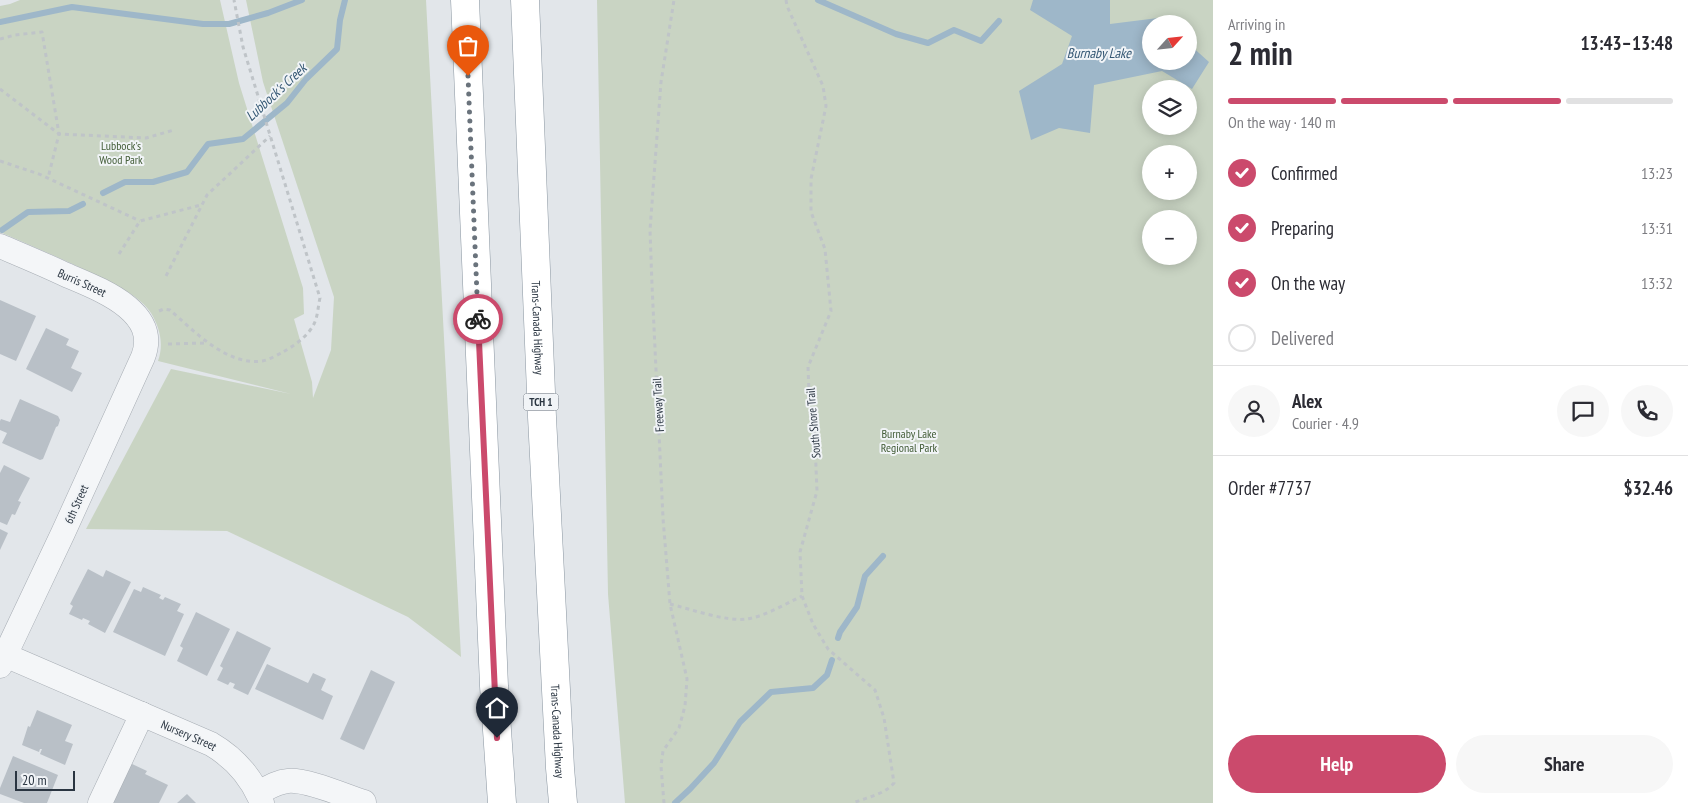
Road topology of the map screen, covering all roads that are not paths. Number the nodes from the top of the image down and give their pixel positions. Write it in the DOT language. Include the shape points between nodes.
graph roads {
  1 [pos="465,0"];
  2 [pos="525,0"];
  3 [pos="0,246"];
  4 [pos="156,342"];
  5 [pos="2,658"];
  6 [pos="142,714"];
  7 [pos="260,798"];
  8 [pos="364,802"];
  9 [pos="100,803"];
  10 [pos="502,803"];
  11 [pos="563,803"];
  1 -- 10 [label="highway"];
  2 -- 11 [label="highway, Trans-Canada Highway / TCH 1" via="542,417"];
  3 -- 4 [label="street, Burris Street" via="118,300 138,318 145,333"];
  4 -- 5 [label="street, 6th Street" via="146,349"];
  5 -- 6 [label="street, Nursery Street"];
  6 -- 7 [label="street, Nursery Street" via="224,752 247,775"];
  6 -- 9 [label="street"];
  7 -- 8 [label="street, Nursery Street" via="272,785 288,781 303,782"];
}
